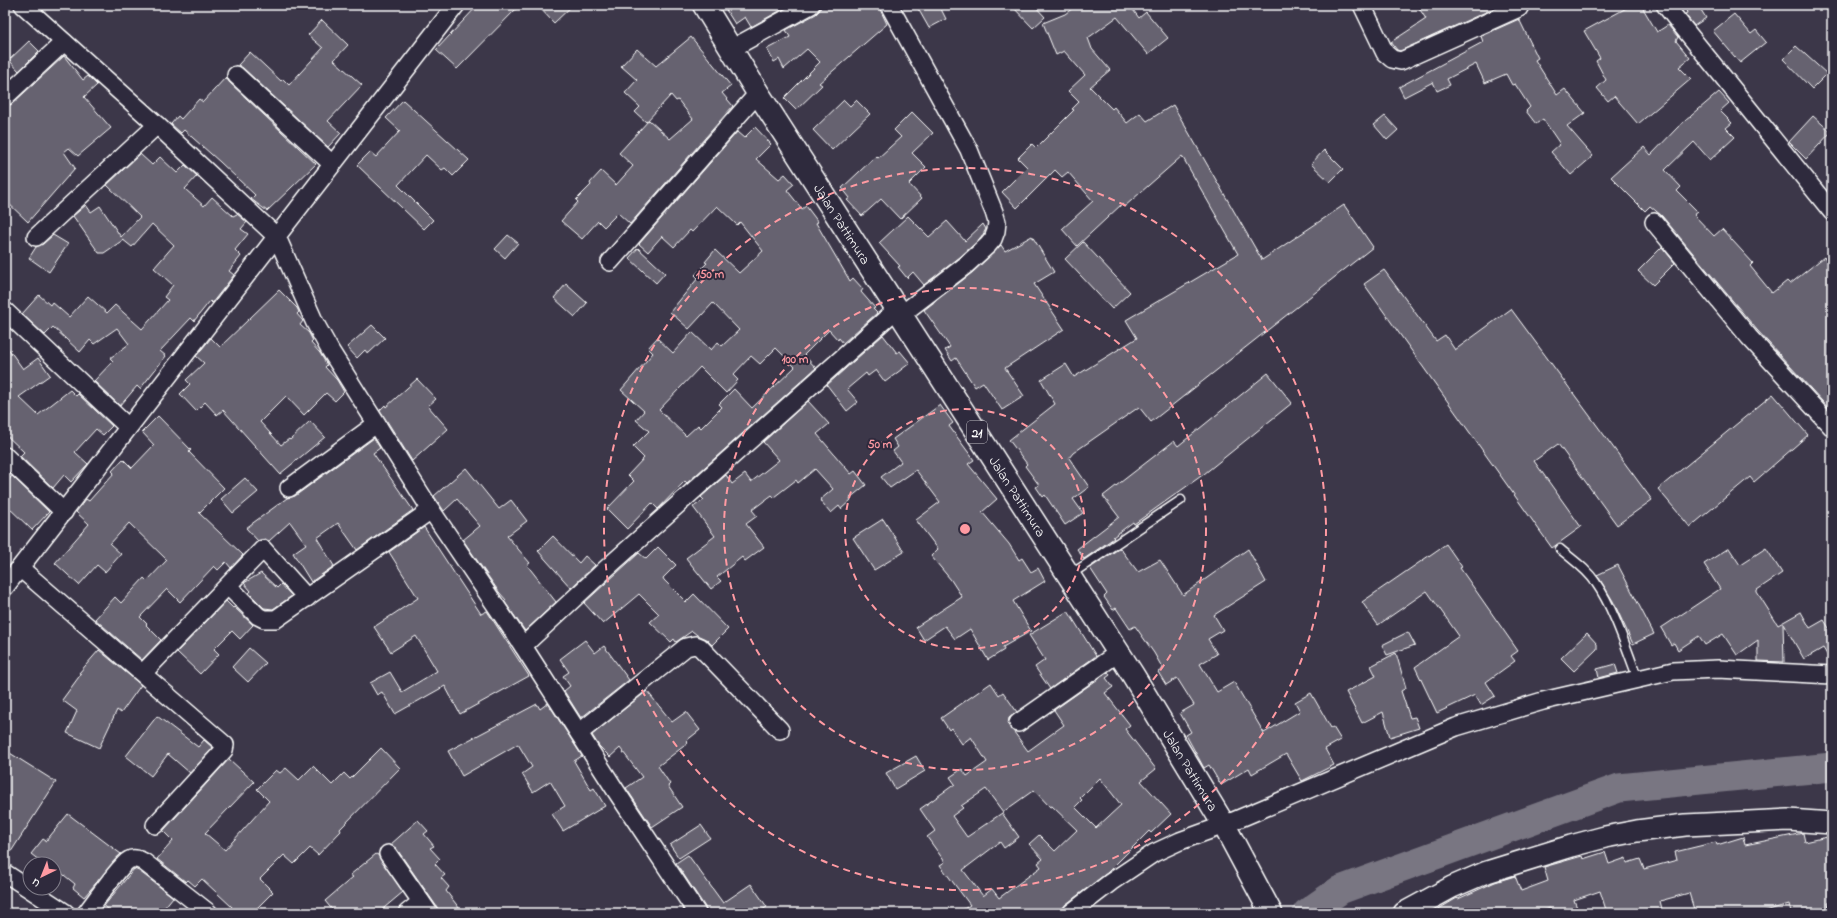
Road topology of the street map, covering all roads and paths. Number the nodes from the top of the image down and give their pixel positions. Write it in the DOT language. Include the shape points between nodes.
graph roads {
  1 [pos="23,5"];
  2 [pos="456,5"];
  3 [pos="704,5"];
  4 [pos="811,5"];
  5 [pos="889,5"];
  6 [pos="1362,5"];
  7 [pos="1665,5"];
  8 [pos="1519,8"];
  9 [pos="64,42"];
  10 [pos="731,49"];
  11 [pos="236,75"];
  12 [pos="758,93"];
  13 [pos="5,97"];
  14 [pos="157,125"];
  15 [pos="332,164"];
  16 [pos="1832,212"];
  17 [pos="1654,222"];
  18 [pos="276,236"];
  19 [pos="36,237"];
  20 [pos="610,262"];
  21 [pos="5,311"];
  22 [pos="900,311"];
  23 [pos="376,424"];
  24 [pos="128,427"];
  25 [pos="1832,427"];
  26 [pos="5,456"];
  27 [pos="289,488"];
  28 [pos="1182,500"];
  29 [pos="431,510"];
  30 [pos="64,512"];
  31 [pos="1560,549"];
  32 [pos="20,568"];
  33 [pos="1069,576"];
  34 [pos="5,586"];
  35 [pos="228,586"];
  36 [pos="307,598"];
  37 [pos="523,646"];
  38 [pos="1118,653"];
  39 [pos="142,673"];
  40 [pos="1832,674"];
  41 [pos="1638,679"];
  42 [pos="1018,723"];
  43 [pos="780,730"];
  44 [pos="578,733"];
  45 [pos="1832,823"];
  46 [pos="155,825"];
  47 [pos="1224,825"];
  48 [pos="388,854"];
  49 [pos="5,873"];
  50 [pos="425,907"];
  51 [pos="66,913"];
  52 [pos="86,913"];
  53 [pos="209,913"];
  54 [pos="407,913"];
  55 [pos="697,913"];
  56 [pos="1071,913"];
  57 [pos="1271,913"];
  58 [pos="1404,913"];
  1 -- 9 [label="street"];
  2 -- 15 [label="street"];
  3 -- 10 [label="highway, Jalan Pattimura / 21"];
  4 -- 10 [label="street"];
  5 -- 22 [label="street" via="969,150 997,222 993,239 988,245 966,265"];
  6 -- 8 [label="street" via="1385,53 1392,59 1401,61"];
  7 -- 16 [label="street"];
  9 -- 13 [label="street"];
  9 -- 14 [label="street"];
  10 -- 12 [label="highway, Jalan Pattimura / 21"];
  11 -- 15 [label="street"];
  12 -- 20 [label="street"];
  12 -- 22 [label="highway, Jalan Pattimura / 21"];
  14 -- 18 [label="street"];
  14 -- 19 [label="street"];
  15 -- 18 [label="street"];
  17 -- 25 [label="street" via="1749,337"];
  18 -- 23 [label="street" via="315,323"];
  18 -- 24 [label="street"];
  21 -- 24 [label="street"];
  22 -- 33 [label="highway, Jalan Pattimura / 21"];
  22 -- 37 [label="street" via="608,567"];
  23 -- 27 [label="street"];
  23 -- 29 [label="street"];
  24 -- 30 [label="street"];
  26 -- 30 [label="street"];
  28 -- 33 [label="lane"];
  29 -- 36 [label="street"];
  29 -- 37 [label="street"];
  30 -- 32 [label="street"];
  31 -- 41 [label="lane" via="1587,571 1597,583 1612,613"];
  32 -- 34 [label="street"];
  32 -- 39 [label="street"];
  33 -- 38 [label="highway, Jalan Pattimura / 21"];
  35 -- 36 [label="street" via="254,613 270,620 276,619"];
  35 -- 36 [label="street" via="263,550"];
  35 -- 39 [label="street"];
  37 -- 44 [label="street"];
  38 -- 42 [label="street"];
  38 -- 47 [label="highway, Jalan Pattimura / 21"];
  39 -- 46 [label="street" via="225,747"];
  40 -- 41 [label="street" via="1693,669"];
  41 -- 47 [label="street" via="1543,701 1456,727"];
  43 -- 44 [label="street" via="700,647 695,645 686,647"];
  44 -- 55 [label="street"];
  45 -- 58 [label="street" via="1788,820 1685,825 1637,831 1557,850 1487,872 1452,887"];
  47 -- 56 [label="street" via="1154,853"];
  47 -- 57 [label="highway, Jalan Pattimura / 21"];
  48 -- 50 [label="street"];
  49 -- 51 [label="street"];
  50 -- 54 [label="street"];
  52 -- 53 [label="street" via="122,867 129,860 137,859"];
}
